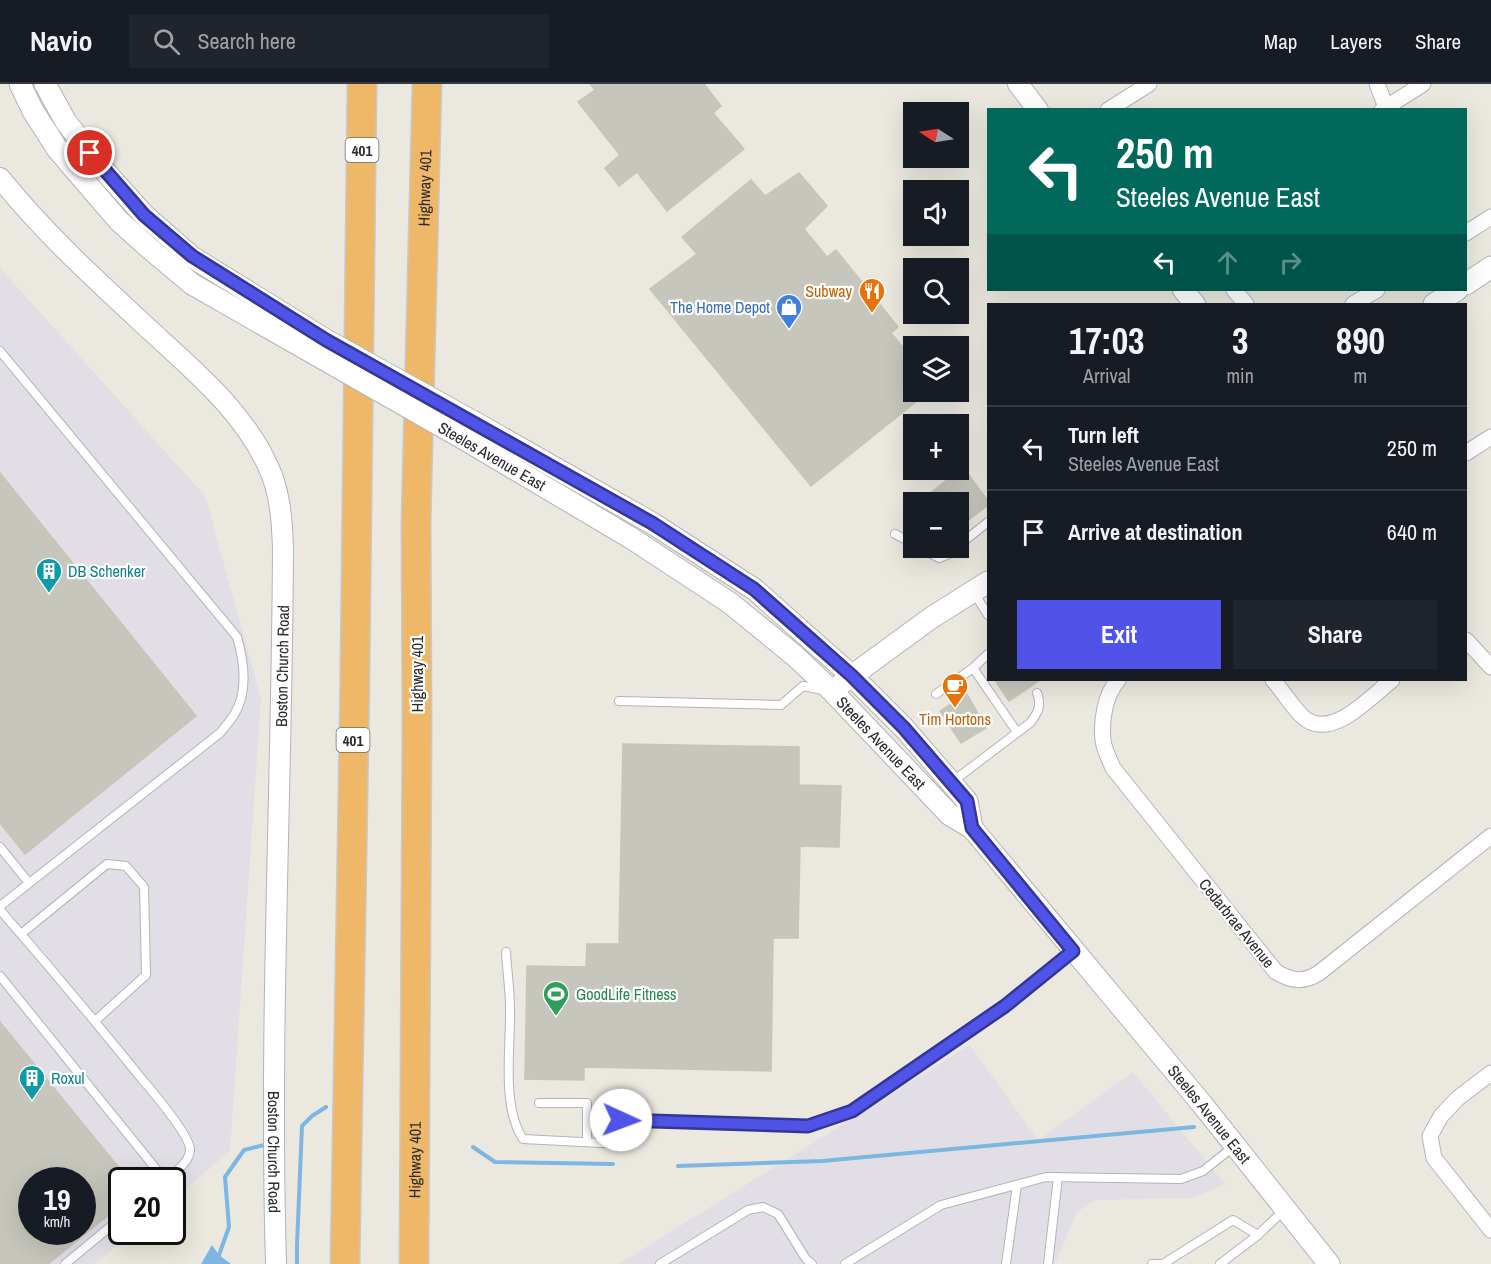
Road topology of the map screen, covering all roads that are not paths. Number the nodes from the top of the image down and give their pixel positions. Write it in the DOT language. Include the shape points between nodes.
graph roads {
  1 [pos="20,84"];
  2 [pos="45,84"];
  3 [pos="362,84"];
  4 [pos="427,84"];
  5 [pos="1018,84"];
  6 [pos="1149,84"];
  7 [pos="1377,84"];
  8 [pos="1422,84"];
  9 [pos="1036,108"];
  10 [pos="1111,108"];
  11 [pos="1384,108"];
  12 [pos="0,178"];
  13 [pos="1491,217"];
  14 [pos="1467,232"];
  15 [pos="1491,267"];
  16 [pos="1467,283"];
  17 [pos="1184,291"];
  18 [pos="1235,291"];
  19 [pos="1375,291"];
  20 [pos="1455,291"];
  21 [pos="1194,303"];
  22 [pos="1245,303"];
  23 [pos="1355,303"];
  24 [pos="1436,303"];
  25 [pos="318,346"];
  26 [pos="0,351"];
  27 [pos="472,432"];
  28 [pos="1491,437"];
  29 [pos="1467,452"];
  30 [pos="987,523"];
  31 [pos="895,534"];
  32 [pos="903,538"];
  33 [pos="969,538"];
  34 [pos="981,587"];
  35 [pos="987,611"];
  36 [pos="1467,641"];
  37 [pos="987,655"];
  38 [pos="1491,667"];
  39 [pos="973,668"];
  40 [pos="852,676"];
  41 [pos="1117,681"];
  42 [pos="1274,681"];
  43 [pos="1391,681"];
  44 [pos="833,692"];
  45 [pos="1037,693"];
  46 [pos="936,694"];
  47 [pos="619,701"];
  48 [pos="1017,732"];
  49 [pos="951,783"];
  50 [pos="972,828"];
  51 [pos="1491,836"];
  52 [pos="0,847"];
  53 [pos="29,883"];
  54 [pos="0,908"];
  55 [pos="21,934"];
  56 [pos="1073,951"];
  57 [pos="506,952"];
  58 [pos="0,976"];
  59 [pos="95,1021"];
  60 [pos="1491,1073"];
  61 [pos="539,1103"];
  62 [pos="587,1142"];
  63 [pos="1234,1146"];
  64 [pos="154,1167"];
  65 [pos="179,1167"];
  66 [pos="1058,1177"];
  67 [pos="1017,1185"];
  68 [pos="1285,1209"];
  69 [pos="108,1229"];
  70 [pos="1491,1230"];
  71 [pos="1258,1235"];
  72 [pos="65,1264"];
  73 [pos="276,1264"];
  74 [pos="345,1264"];
  75 [pos="414,1264"];
  76 [pos="660,1264"];
  77 [pos="812,1264"];
  78 [pos="845,1264"];
  79 [pos="1006,1264"];
  80 [pos="1048,1264"];
  81 [pos="1152,1264"];
  82 [pos="1220,1264"];
  83 [pos="1329,1264"];
  1 -- 25 [label="main road, Steeles Avenue East" via="58,150 119,221 192,284"];
  2 -- 25 [label="main road, Steeles Avenue East" via="66,122 144,215 192,256"];
  3 -- 74 [label="highway, 401"];
  4 -- 75 [label="highway, Highway 401" via="416,522"];
  5 -- 9 [label="street"];
  6 -- 10 [label="street"];
  7 -- 11 [label="street"];
  8 -- 11 [label="street"];
  12 -- 73 [label="street, Boston Church Road" via="75,259 222,397 257,444 276,488 283,548"];
  13 -- 14 [label="street"];
  15 -- 16 [label="main road"];
  17 -- 21 [label="street"];
  18 -- 22 [label="street"];
  19 -- 23 [label="street"];
  20 -- 24 [label="main road"];
  25 -- 27 [label="main road, Steeles Avenue East, bridge"];
  26 -- 53 [label="lane" via="237,637 244,661 243,688 236,713 220,733"];
  27 -- 40 [label="main road, Steeles Avenue East" via="652,523 745,583"];
  27 -- 44 [label="main road, Steeles Avenue East" via="730,603"];
  28 -- 29 [label="street"];
  30 -- 33 [label="lane"];
  31 -- 32 [label="lane"];
  34 -- 35 [label="lane"];
  34 -- 40 [label="main road"];
  36 -- 38 [label="street"];
  37 -- 39 [label="lane"];
  39 -- 46 [label="lane"];
  39 -- 48 [label="lane"];
  40 -- 44 [label="main road"];
  40 -- 49 [label="main road, Steeles Avenue East"];
  41 -- 51 [label="street, Cedarbrae Avenue" via="1103,715 1103,742 1113,768 1276,972 1288,979 1300,981 1319,973"];
  42 -- 43 [label="street" via="1303,717 1329,724 1350,714"];
  44 -- 47 [label="lane" via="803,686 781,705"];
  44 -- 50 [label="main road, Steeles Avenue East" via="950,816"];
  45 -- 48 [label="lane" via="1037,714"];
  48 -- 49 [label="lane"];
  49 -- 50 [label="main road, Steeles Avenue East" via="967,801"];
  50 -- 56 [label="main road, Steeles Avenue East"];
  52 -- 53 [label="lane"];
  53 -- 54 [label="lane"];
  54 -- 55 [label="lane"];
  55 -- 59 [label="lane"];
  55 -- 59 [label="lane" via="107,864 126,866 144,887 146,975"];
  56 -- 62 [label="lane" via="1005,1006 852,1111 808,1126 621,1120 621,1144"];
  56 -- 63 [label="main road, Steeles Avenue East"];
  57 -- 62 [label="lane" via="510,1104 516,1128 523,1139"];
  58 -- 64 [label="lane"];
  59 -- 65 [label="lane" via="164,1106 188,1143 187,1160"];
  60 -- 70 [label="street" via="1440,1116 1430,1136 1434,1158"];
  61 -- 62 [label="lane" via="587,1103"];
  63 -- 66 [label="lane" via="1203,1171 1181,1179"];
  63 -- 68 [label="main road, Steeles Avenue East"];
  66 -- 67 [label="lane"];
  66 -- 80 [label="lane"];
  67 -- 78 [label="lane" via="941,1205"];
  67 -- 79 [label="lane"];
  68 -- 71 [label="lane"];
  68 -- 83 [label="main road, Steeles Avenue East"];
  69 -- 72 [label="lane"];
  71 -- 81 [label="lane" via="1233,1221 1163,1264"];
  71 -- 82 [label="lane"];
  76 -- 77 [label="lane" via="748,1210 763,1207 778,1214"];
}
